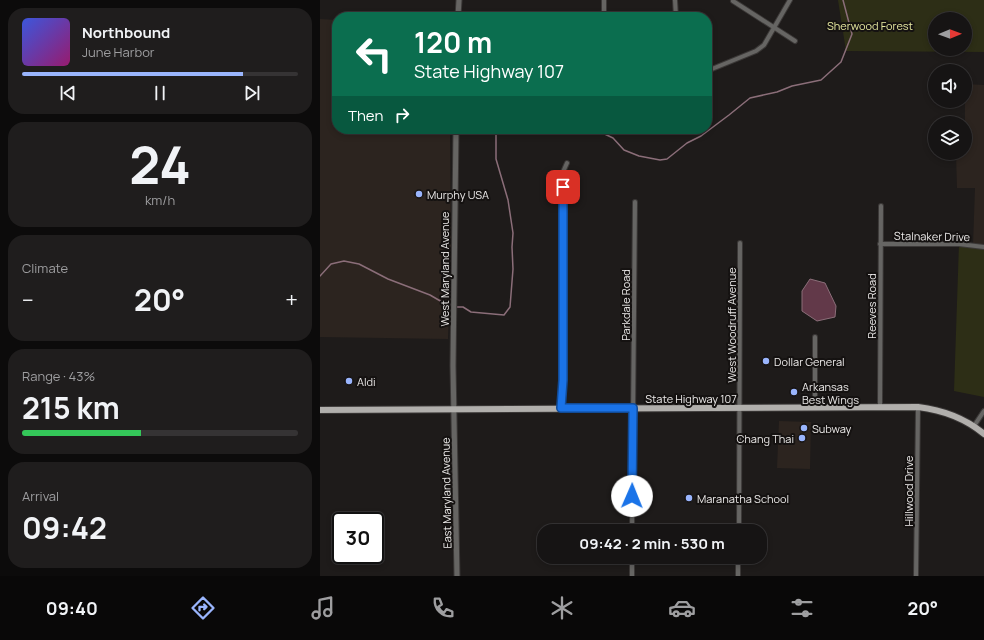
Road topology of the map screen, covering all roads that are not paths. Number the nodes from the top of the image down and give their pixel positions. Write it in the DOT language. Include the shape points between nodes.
graph roads {
  1 [pos="458,0"];
  2 [pos="604,0"];
  3 [pos="675,0"];
  4 [pos="790,0"];
  5 [pos="733,1"];
  6 [pos="458,12"];
  7 [pos="604,12"];
  8 [pos="676,12"];
  9 [pos="775,27"];
  10 [pos="795,41"];
  11 [pos="712,69"];
  12 [pos="456,134"];
  13 [pos="567,163"];
  14 [pos="634,202"];
  15 [pos="881,206"];
  16 [pos="740,243"];
  17 [pos="880,244"];
  18 [pos="984,247"];
  19 [pos="815,337"];
  20 [pos="815,407"];
  21 [pos="880,407"];
  22 [pos="918,407"];
  23 [pos="561,408"];
  24 [pos="633,408"];
  25 [pos="740,408"];
  26 [pos="454,409"];
  27 [pos="320,410"];
  28 [pos="984,411"];
  29 [pos="974,426"];
  30 [pos="984,434"];
  31 [pos="632,524"];
  32 [pos="739,524"];
  33 [pos="632,564"];
  34 [pos="738,564"];
  35 [pos="457,576"];
  36 [pos="632,576"];
  37 [pos="738,576"];
  38 [pos="916,576"];
  1 -- 6 [label="street"];
  2 -- 7 [label="street"];
  3 -- 8 [label="street"];
  4 -- 9 [label="street"];
  5 -- 9 [label="street"];
  9 -- 10 [label="street"];
  9 -- 11 [label="street" via="764,45 756,51"];
  12 -- 26 [label="street, West Maryland Avenue"];
  13 -- 23 [label="street" via="563,172"];
  14 -- 24 [label="street, Parkdale Road"];
  15 -- 17 [label="street, Reeves Road"];
  16 -- 25 [label="street, West Woodruff Avenue"];
  17 -- 18 [label="street, Stalnaker Drive" via="959,244"];
  17 -- 21 [label="street, Reeves Road"];
  19 -- 20 [label="street"];
  20 -- 21 [label="main road, State Highway 107"];
  20 -- 25 [label="main road, State Highway 107"];
  21 -- 22 [label="main road, State Highway 107"];
  22 -- 29 [label="main road, State Highway 107" via="951,415"];
  22 -- 38 [label="street, Hillwood Drive"];
  23 -- 24 [label="main road, State Highway 107"];
  23 -- 26 [label="main road, State Highway 107"];
  24 -- 25 [label="main road, State Highway 107"];
  24 -- 31 [label="street, Parkdale Road"];
  25 -- 32 [label="street, West Woodruff Avenue"];
  26 -- 27 [label="main road, State Highway 107"];
  26 -- 35 [label="street, East Maryland Avenue"];
  28 -- 29 [label="street"];
  29 -- 30 [label="main road, State Highway 107"];
  33 -- 36 [label="street"];
  34 -- 37 [label="street"];
}
